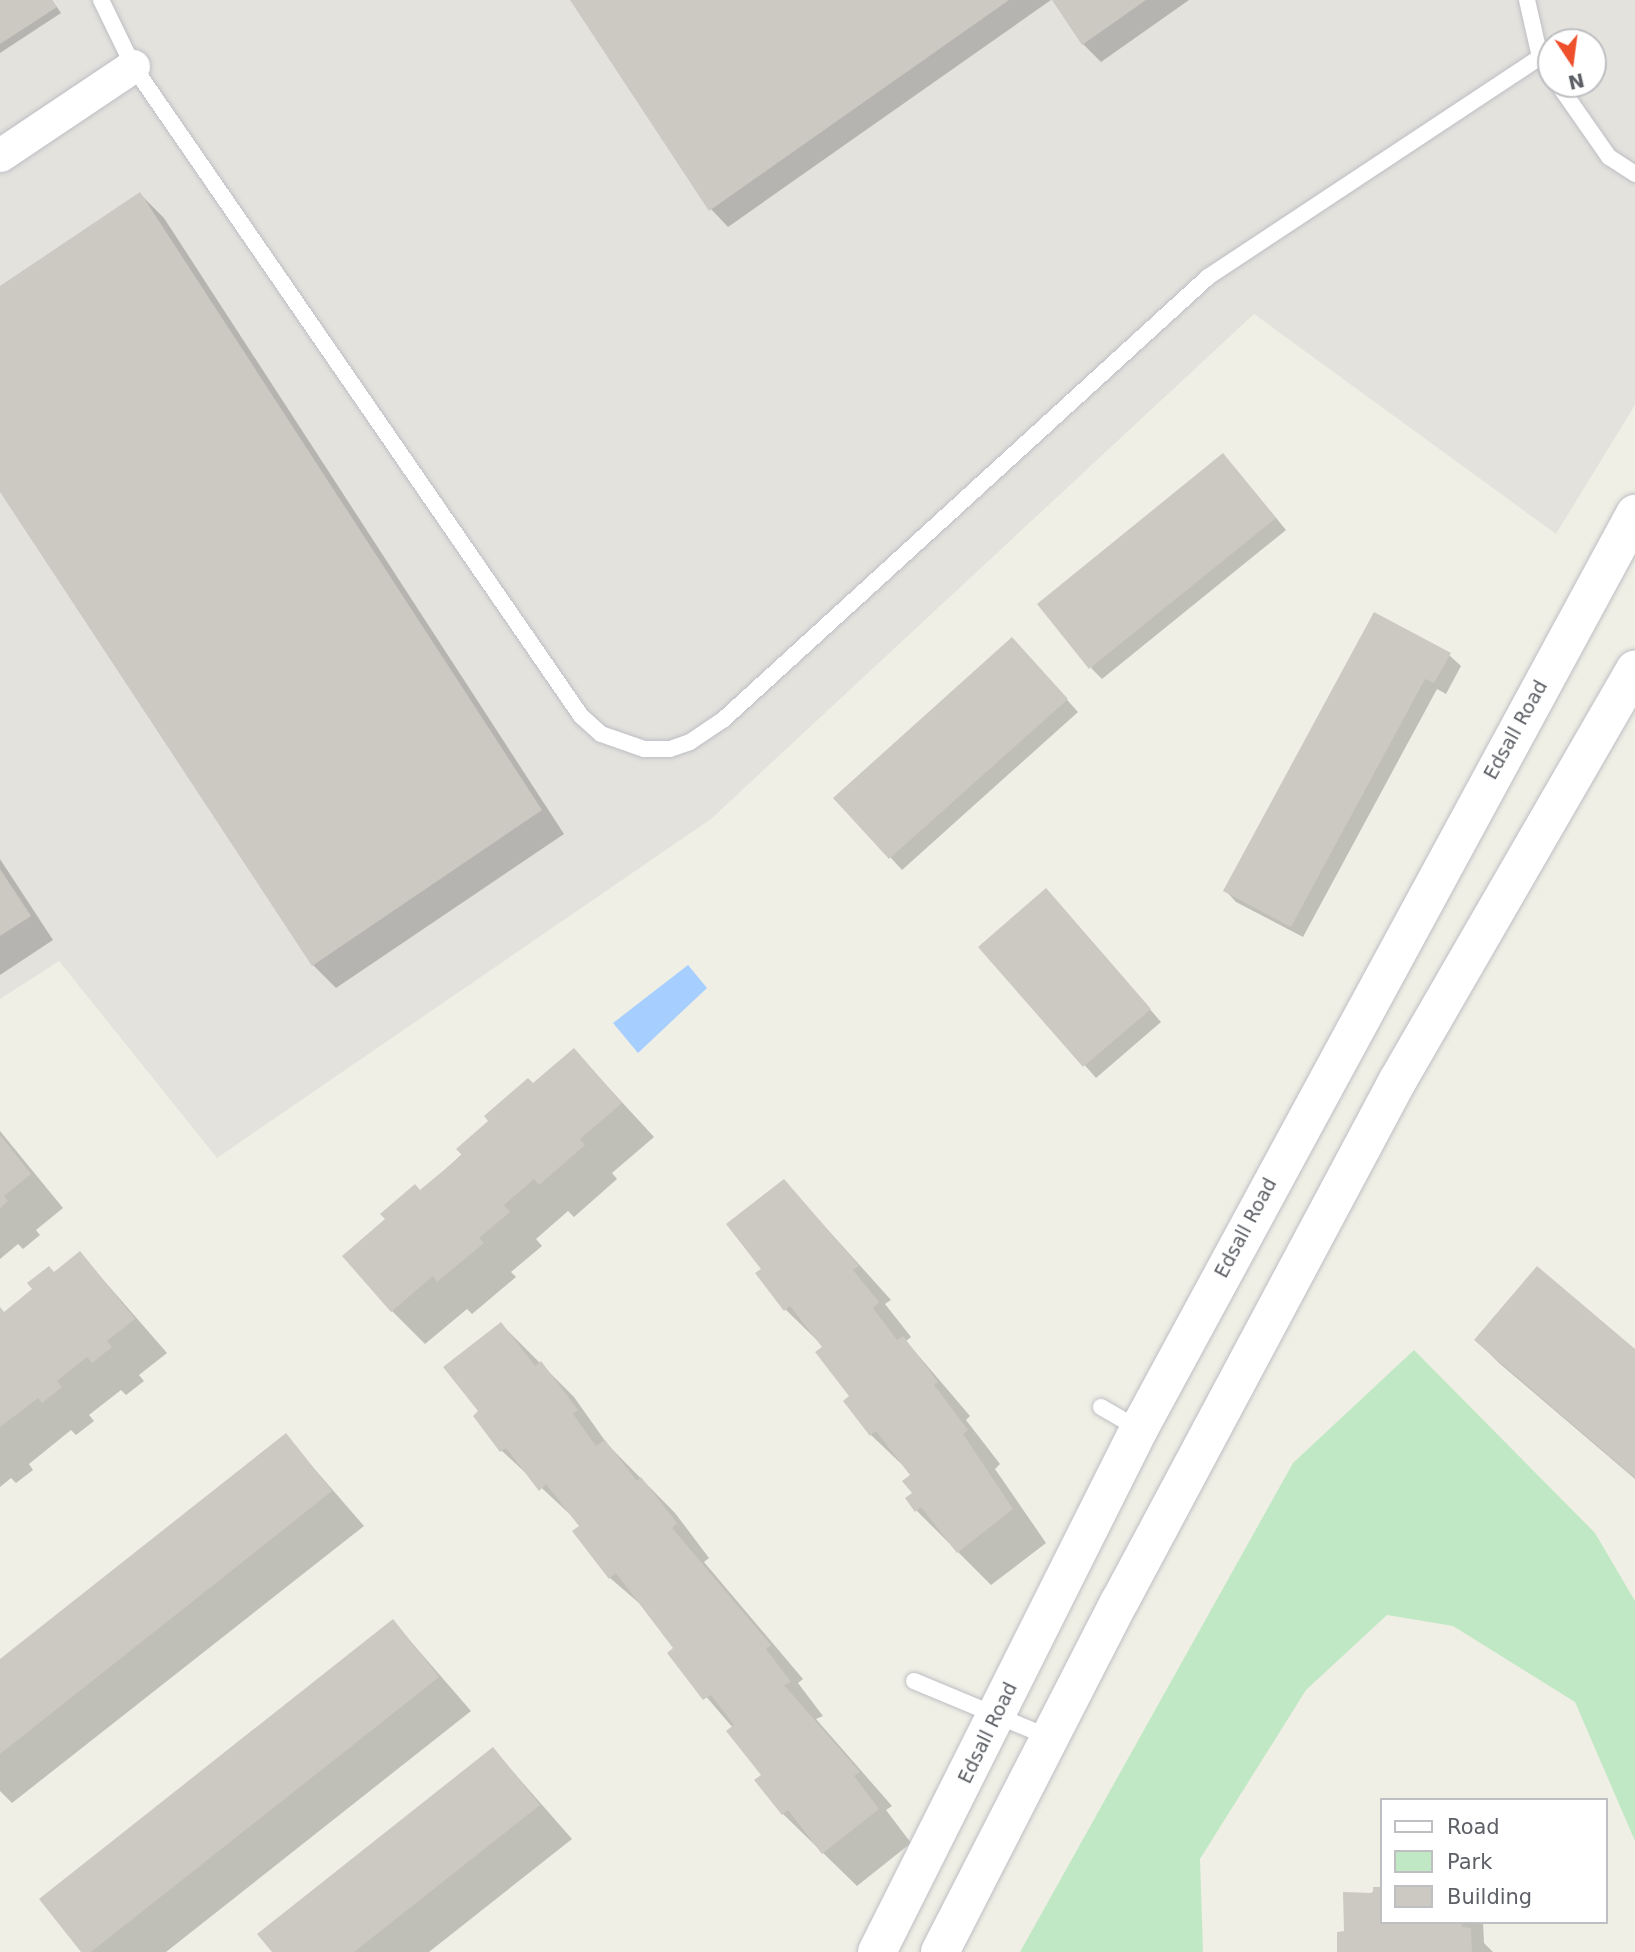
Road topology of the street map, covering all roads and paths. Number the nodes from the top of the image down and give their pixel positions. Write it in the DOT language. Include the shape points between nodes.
graph roads {
  1 [pos="101,0"];
  2 [pos="1527,0"];
  3 [pos="1537,44"];
  4 [pos="1537,59"];
  5 [pos="133,66"];
  6 [pos="1568,98"];
  7 [pos="0,155"];
  8 [pos="1635,174"];
  9 [pos="1635,514"];
  10 [pos="1635,670"];
  11 [pos="1101,1407"];
  12 [pos="1139,1429"];
  13 [pos="914,1681"];
  14 [pos="996,1714"];
  15 [pos="1051,1738"];
  16 [pos="877,1952"];
  17 [pos="940,1952"];
  1 -- 5 [label="lane"];
  2 -- 3 [label="lane"];
  4 -- 5 [label="lane" via="1208,276 724,719 691,743 644,749 601,734 581,716"];
  5 -- 7 [label="street"];
  6 -- 8 [label="lane" via="1609,157"];
  9 -- 12 [label="main road, Edsall Road"];
  10 -- 15 [label="main road" via="1398,1080"];
  11 -- 12 [label="lane"];
  12 -- 14 [label="main road, Edsall Road"];
  13 -- 14 [label="lane"];
  14 -- 15 [label="lane"];
  14 -- 16 [label="main road, Edsall Road"];
  15 -- 17 [label="main road"];
}
